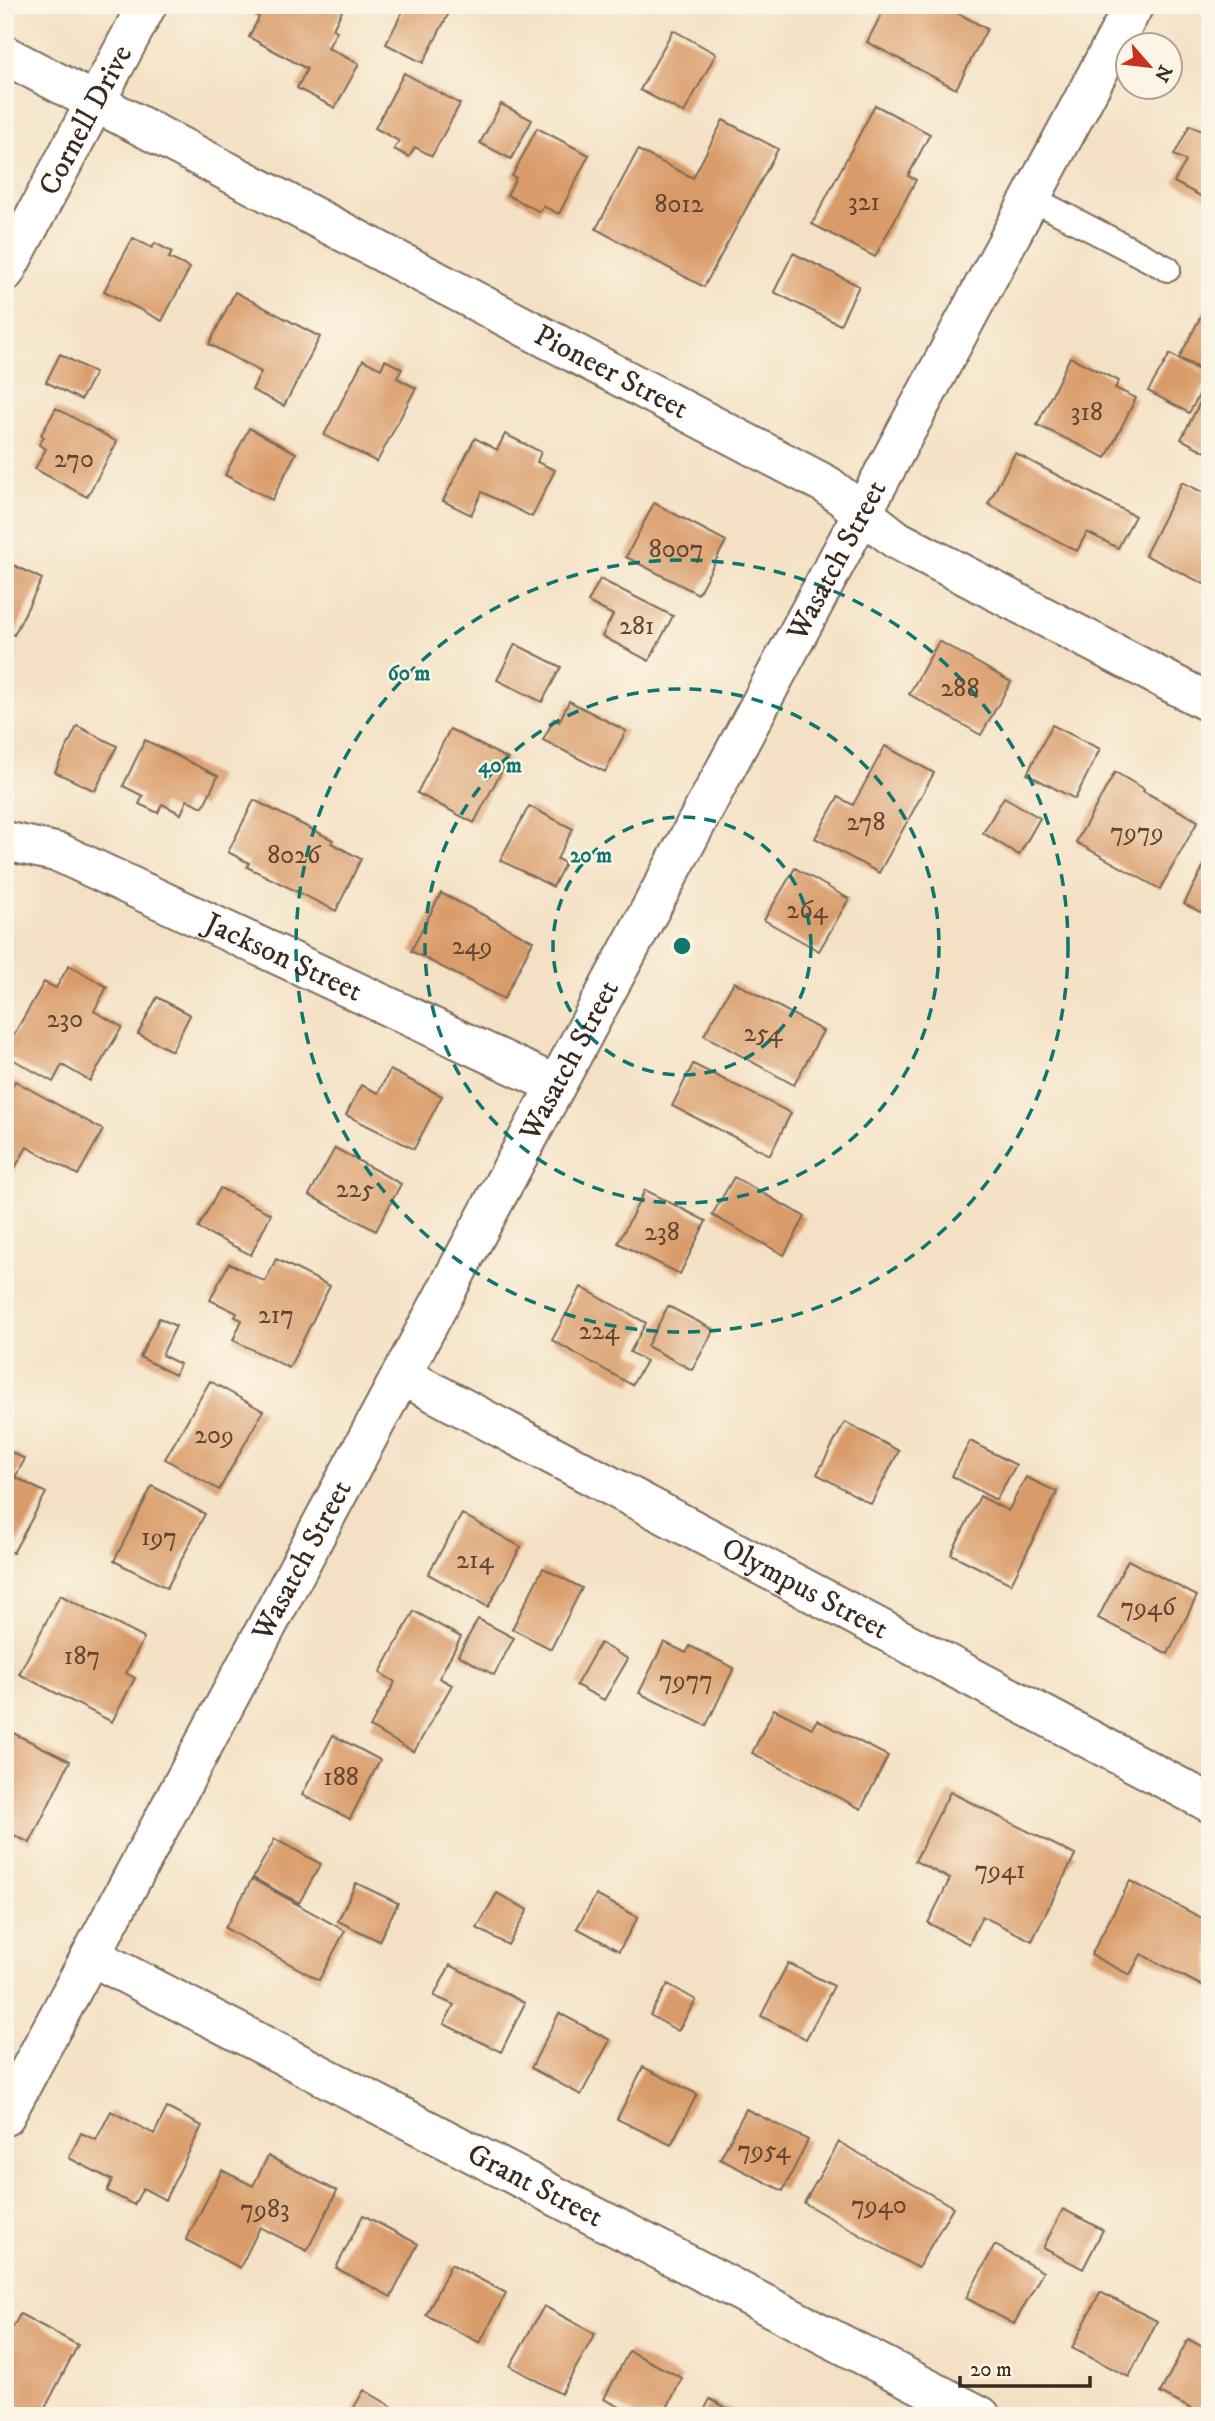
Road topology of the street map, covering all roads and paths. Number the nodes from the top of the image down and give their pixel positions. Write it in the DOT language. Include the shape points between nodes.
graph roads {
  1 [pos="147,5"];
  2 [pos="1134,5"];
  3 [pos="5,55"];
  4 [pos="95,102"];
  5 [pos="1031,198"];
  6 [pos="1168,269"];
  7 [pos="5,272"];
  8 [pos="862,513"];
  9 [pos="1210,703"];
  10 [pos="5,841"];
  11 [pos="556,1085"];
  12 [pos="401,1375"];
  13 [pos="1210,1803"];
  14 [pos="90,1956"];
  15 [pos="5,2116"];
  16 [pos="981,2416"];
  1 -- 4 [label="street, Cornell Drive"];
  2 -- 5 [label="street, Wasatch Street"];
  3 -- 4 [label="street, Pioneer Street"];
  4 -- 7 [label="street, Cornell Drive"];
  4 -- 8 [label="street, Pioneer Street" via="827,485"];
  5 -- 6 [label="lane"];
  5 -- 8 [label="street, Wasatch Street"];
  8 -- 9 [label="street, Pioneer Street" via="897,540"];
  8 -- 11 [label="street, Wasatch Street"];
  10 -- 11 [label="street, Jackson Street" via="61,853"];
  11 -- 12 [label="street, Wasatch Street"];
  12 -- 13 [label="street, Olympus Street"];
  12 -- 14 [label="street, Wasatch Street"];
  14 -- 15 [label="street, Wasatch Street"];
  14 -- 16 [label="street, Grant Street"];
}
